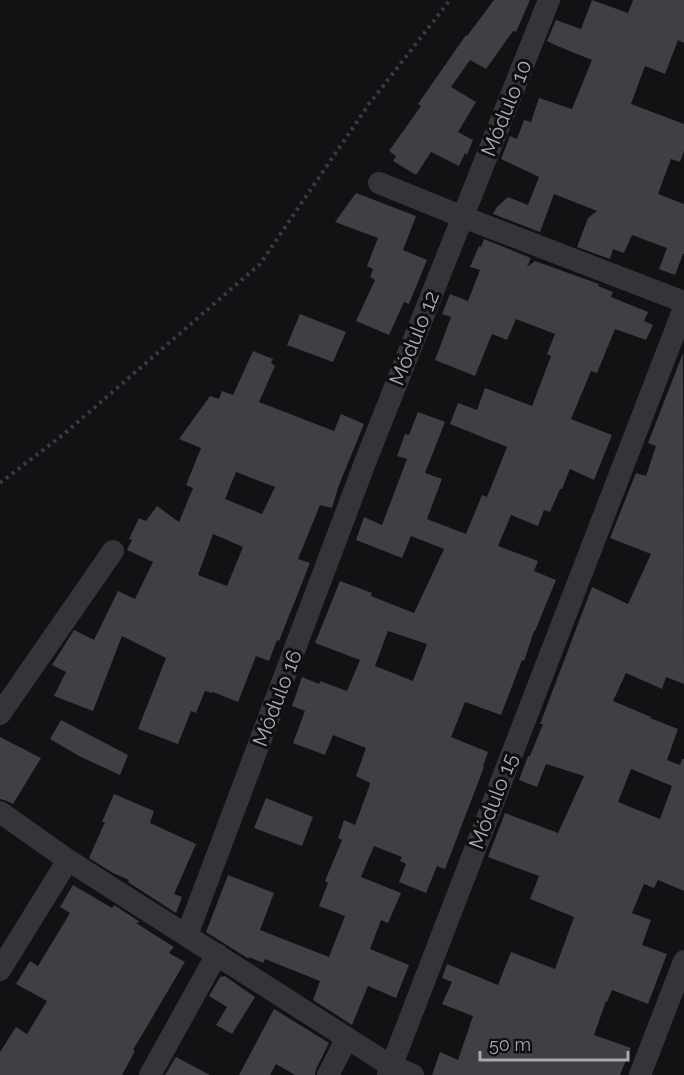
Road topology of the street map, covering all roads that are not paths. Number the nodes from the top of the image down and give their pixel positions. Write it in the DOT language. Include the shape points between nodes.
graph roads {
  1 [pos="549,0"];
  2 [pos="379,183"];
  3 [pos="463,217"];
  4 [pos="684,302"];
  5 [pos="684,308"];
  6 [pos="366,460"];
  7 [pos="113,551"];
  8 [pos="0,714"];
  9 [pos="0,812"];
  10 [pos="68,860"];
  11 [pos="187,935"];
  12 [pos="217,954"];
  13 [pos="684,962"];
  14 [pos="0,970"];
  15 [pos="347,1038"];
  16 [pos="389,1070"];
  17 [pos="150,1075"];
  18 [pos="328,1075"];
  19 [pos="413,1075"];
  20 [pos="640,1075"];
  1 -- 3 [label="street, Módulo 10"];
  2 -- 3 [label="street"];
  3 -- 4 [label="street"];
  3 -- 6 [label="street, Módulo 12"];
  5 -- 16 [label="street, Módulo 15"];
  6 -- 11 [label="street, Módulo 16"];
  7 -- 8 [label="street"];
  9 -- 10 [label="street"];
  10 -- 11 [label="street"];
  10 -- 14 [label="street"];
  11 -- 12 [label="street"];
  12 -- 15 [label="street"];
  12 -- 17 [label="street"];
  13 -- 20 [label="street"];
  15 -- 16 [label="street"];
  15 -- 18 [label="street"];
  16 -- 19 [label="street"];
}
